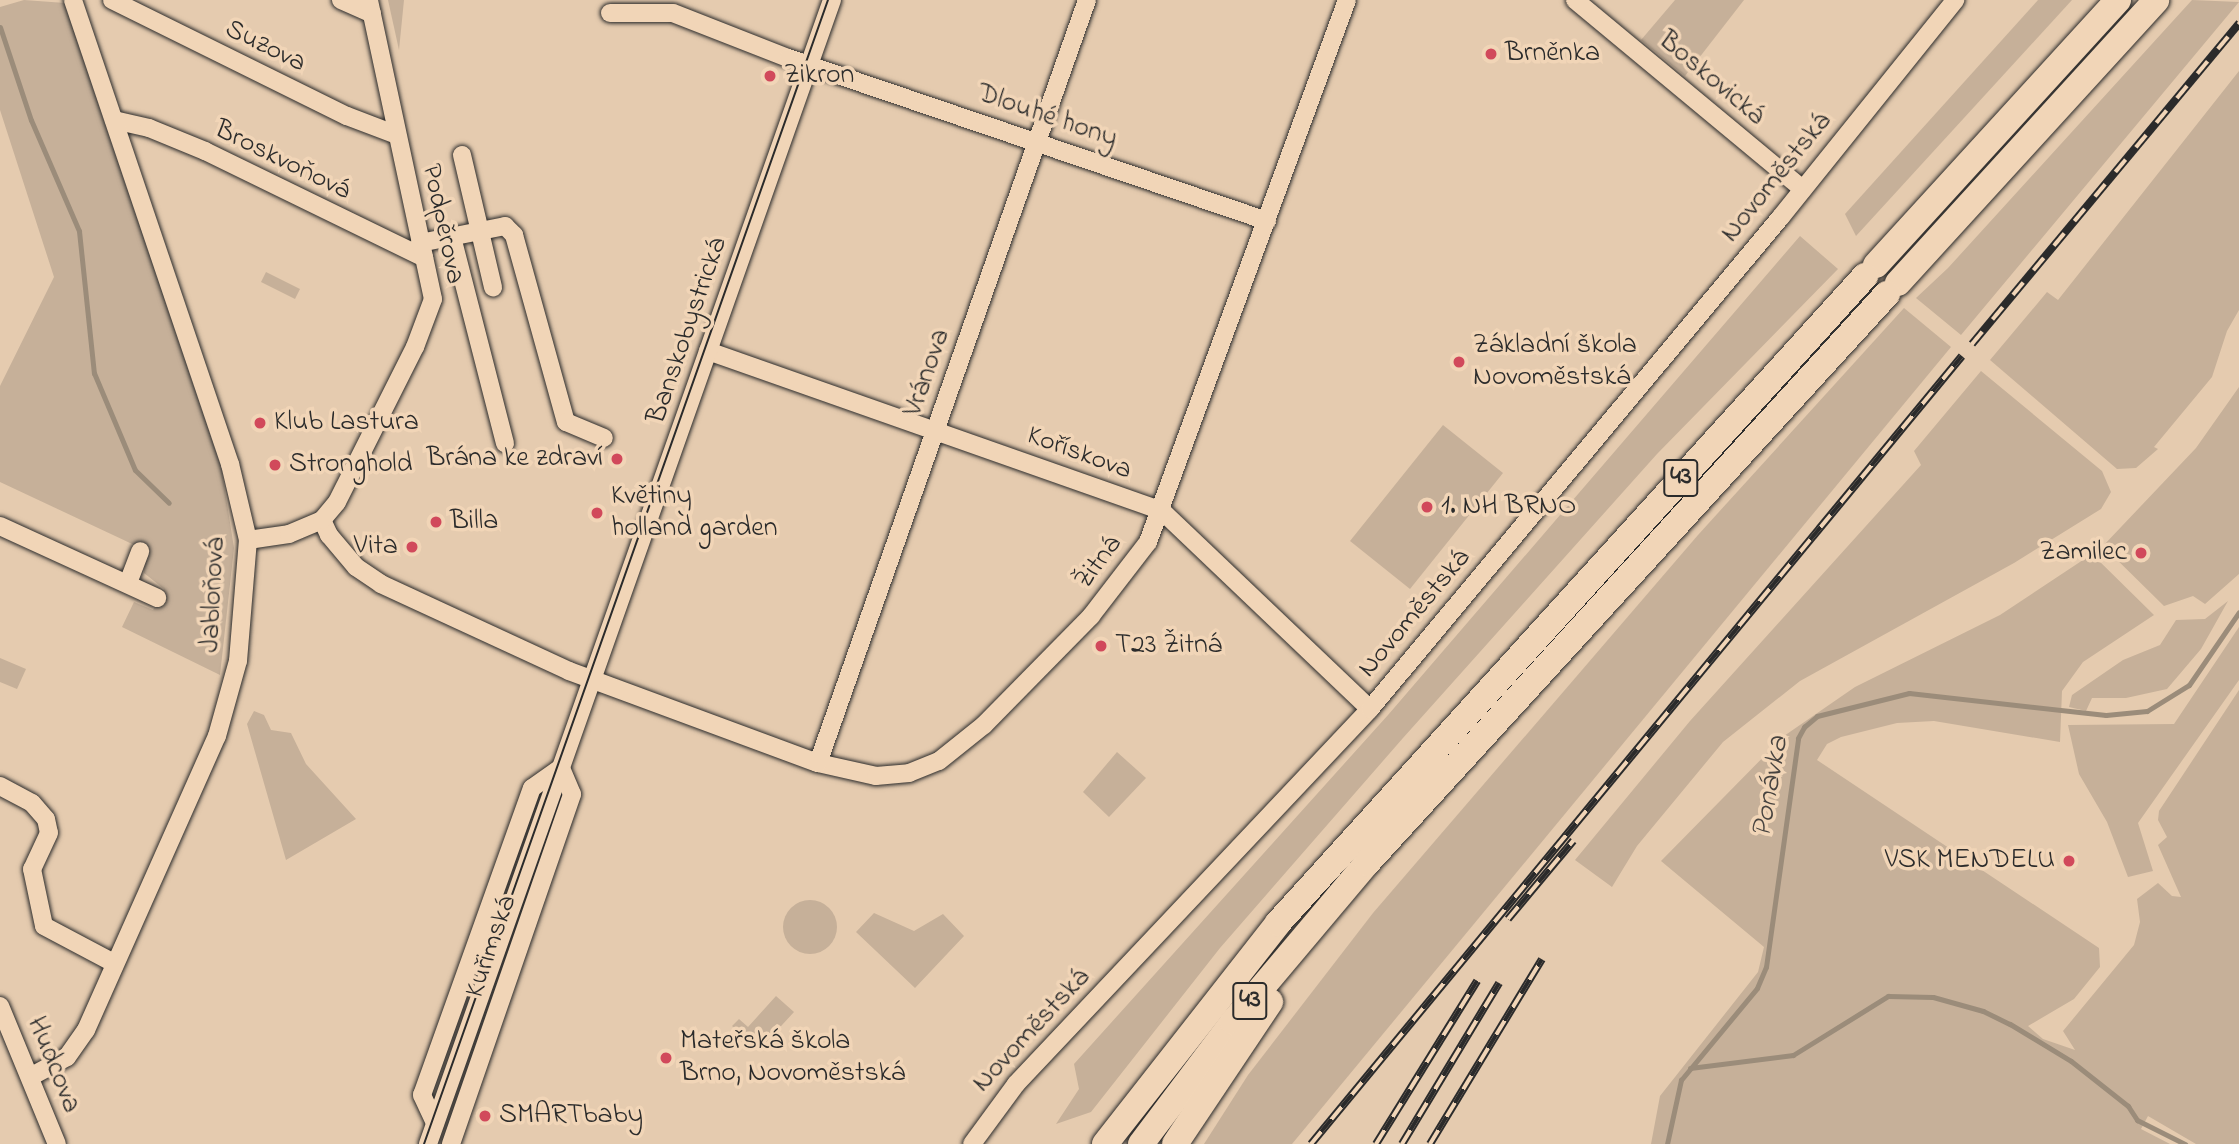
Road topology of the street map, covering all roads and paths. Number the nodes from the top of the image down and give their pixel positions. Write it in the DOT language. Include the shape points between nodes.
graph roads {
  1 [pos="73,0"];
  2 [pos="112,0"];
  3 [pos="341,0"];
  4 [pos="832,0"];
  5 [pos="1087,0"];
  6 [pos="1348,0"];
  7 [pos="1955,0"];
  8 [pos="2118,0"];
  9 [pos="2156,0"];
  10 [pos="1584,3"];
  11 [pos="370,7"];
  12 [pos="610,13"];
  13 [pos="810,63"];
  14 [pos="114,120"];
  15 [pos="397,135"];
  16 [pos="1037,142"];
  17 [pos="462,155"];
  18 [pos="1803,190"];
  19 [pos="1267,221"];
  20 [pos="481,230"];
  21 [pos="452,237"];
  22 [pos="422,251"];
  23 [pos="494,287"];
  24 [pos="708,351"];
  25 [pos="935,431"];
  26 [pos="604,438"];
  27 [pos="505,443"];
  28 [pos="1162,512"];
  29 [pos="322,520"];
  30 [pos="0,526"];
  31 [pos="248,540"];
  32 [pos="140,551"];
  33 [pos="128,583"];
  34 [pos="158,598"];
  35 [pos="593,679"];
  36 [pos="1370,709"];
  37 [pos="818,763"];
  38 [pos="561,768"];
  39 [pos="0,786"];
  40 [pos="1367,863"];
  41 [pos="114,963"];
  42 [pos="0,1006"];
  43 [pos="30,1077"];
  44 [pos="57,1144"];
  45 [pos="428,1144"];
  46 [pos="451,1144"];
  47 [pos="972,1144"];
  48 [pos="1105,1144"];
  49 [pos="1141,1144"];
  50 [pos="1175,1144"];
  1 -- 14 [label="street, Jabloňová"];
  2 -- 15 [label="street, Suzova" via="347,117"];
  3 -- 11 [label="street"];
  4 -- 13 [label="street, Banskobystrická"];
  5 -- 16 [label="street, Vránova"];
  6 -- 19 [label="street, Žitná"];
  7 -- 18 [label="street, Novoměstská"];
  8 -- 48 [label="highway, 43" via="1287,912"];
  9 -- 40 [label="highway, 43"];
  10 -- 18 [label="street, Boskovická"];
  11 -- 15 [label="street, Podpěrova"];
  12 -- 13 [label="street, Dlouhé hony" via="673,13"];
  13 -- 16 [label="street, Dlouhé hony"];
  13 -- 24 [label="street, Banskobystrická"];
  14 -- 22 [label="street, Broskvoňová" via="149,128 205,151"];
  14 -- 31 [label="street, Jabloňová" via="230,464"];
  15 -- 22 [label="street, Podpěrova"];
  16 -- 19 [label="street, Dlouhé hony"];
  16 -- 25 [label="street, Vránova"];
  17 -- 20 [label="street"];
  18 -- 36 [label="street, Novoměstská"];
  19 -- 28 [label="street, Žitná"];
  20 -- 21 [label="street"];
  20 -- 23 [label="street"];
  20 -- 26 [label="street" via="505,226 514,235 566,422"];
  21 -- 22 [label="street"];
  21 -- 27 [label="street, Podpěrova"];
  22 -- 29 [label="street, Podpěrova" via="433,299 415,347 337,502"];
  24 -- 25 [label="street, Kořískova"];
  24 -- 35 [label="street, Banskobystrická"];
  25 -- 28 [label="street, Kořískova"];
  25 -- 37 [label="street, Vránova"];
  28 -- 36 [label="street, Kořískova"];
  28 -- 37 [label="street, Žitná" via="1114,591 957,749 909,773 876,776"];
  29 -- 31 [label="street" via="289,534"];
  29 -- 35 [label="street" via="356,567 390,589"];
  30 -- 33 [label="street"];
  31 -- 41 [label="street, Jabloňová" via="238,661 217,736"];
  32 -- 33 [label="street"];
  33 -- 34 [label="street"];
  35 -- 37 [label="street, Žitná"];
  35 -- 38 [label="street, Kuřimská"];
  36 -- 47 [label="street, Novoměstská" via="1016,1084"];
  38 -- 45 [label="street, Kuřimská"];
  38 -- 46 [label="street, Kuřimská" via="572,794"];
  39 -- 41 [label="street" via="32,803 46,819 49,833 32,869 44,926"];
  40 -- 49 [label="highway, 43" via="1233,1022"];
  40 -- 50 [label="highway"];
  41 -- 43 [label="street, Jabloňová" via="86,1030 67,1057"];
  42 -- 43 [label="street, Hudcova"];
  43 -- 44 [label="street, Hudcova"];
}
